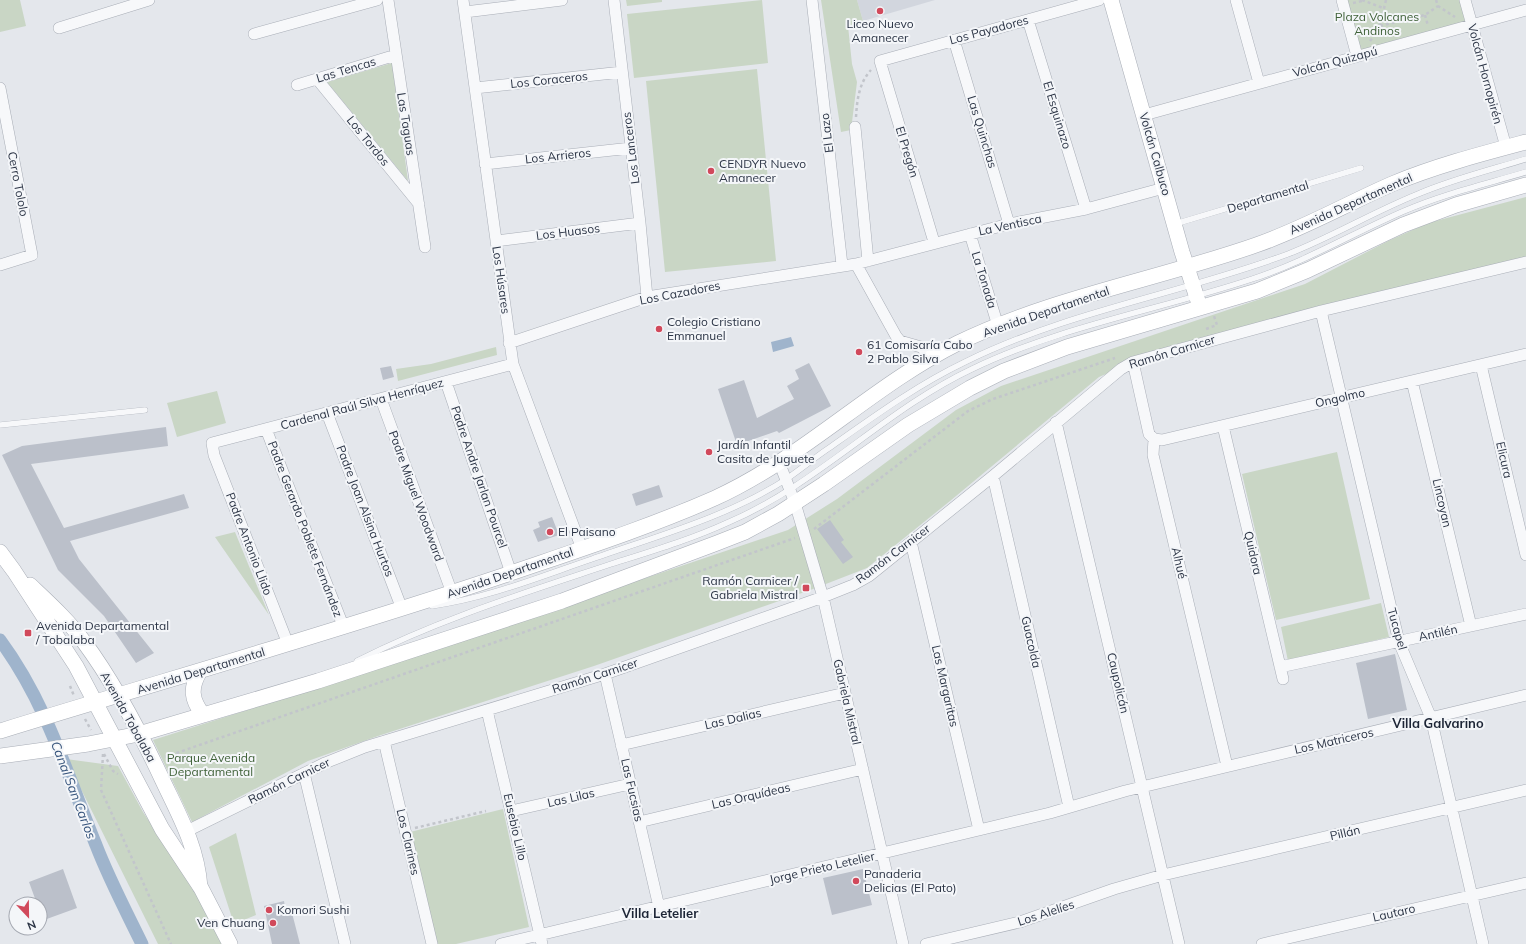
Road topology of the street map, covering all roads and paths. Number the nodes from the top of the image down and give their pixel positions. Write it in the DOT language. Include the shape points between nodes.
graph roads {
  1 [pos="149,0"];
  2 [pos="377,0"];
  3 [pos="388,0"];
  4 [pos="463,0"];
  5 [pos="562,0"];
  6 [pos="614,0"];
  7 [pos="812,0"];
  8 [pos="1099,0"];
  9 [pos="1111,0"];
  10 [pos="1236,0"];
  11 [pos="1342,0"];
  12 [pos="1362,0"];
  13 [pos="1386,0"];
  14 [pos="1436,0"];
  15 [pos="1465,0"];
  16 [pos="1438,6"];
  17 [pos="1383,8"];
  18 [pos="1526,10"];
  19 [pos="465,12"];
  20 [pos="1028,20"];
  21 [pos="1472,24"];
  22 [pos="1380,26"];
  23 [pos="59,28"];
  24 [pos="254,34"];
  25 [pos="954,40"];
  26 [pos="396,55"];
  27 [pos="1357,56"];
  28 [pos="880,61"];
  29 [pos="622,72"];
  30 [pos="317,79"];
  31 [pos="1259,83"];
  32 [pos="297,85"];
  33 [pos="0,88"];
  34 [pos="475,88"];
  35 [pos="1144,115"];
  36 [pos="855,127"];
  37 [pos="1526,142"];
  38 [pos="1506,147"];
  39 [pos="631,148"];
  40 [pos="1526,159"];
  41 [pos="485,164"];
  42 [pos="1361,168"];
  43 [pos="1526,172"];
  44 [pos="1526,185"];
  45 [pos="1164,188"];
  46 [pos="419,204"];
  47 [pos="1086,210"];
  48 [pos="640,223"];
  49 [pos="1009,224"];
  50 [pos="1174,225"];
  51 [pos="970,234"];
  52 [pos="496,241"];
  53 [pos="934,242"];
  54 [pos="425,247"];
  55 [pos="868,261"];
  56 [pos="1526,262"];
  57 [pos="856,264"];
  58 [pos="0,265"];
  59 [pos="842,265"];
  60 [pos="1187,267"];
  61 [pos="1196,295"];
  62 [pos="647,297"];
  63 [pos="1321,311"];
  64 [pos="998,326"];
  65 [pos="510,343"];
  66 [pos="1526,354"];
  67 [pos="932,357"];
  68 [pos="1133,362"];
  69 [pos="513,364"];
  70 [pos="1481,365"];
  71 [pos="1412,381"];
  72 [pos="446,382"];
  73 [pos="1341,398"];
  74 [pos="381,399"];
  75 [pos="146,410"];
  76 [pos="327,413"];
  77 [pos="1056,422"];
  78 [pos="0,425"];
  79 [pos="1223,426"];
  80 [pos="266,429"];
  81 [pos="1154,439"];
  82 [pos="212,443"];
  83 [pos="779,462"];
  84 [pos="993,476"];
  85 [pos="786,479"];
  86 [pos="792,497"];
  87 [pos="911,542"];
  88 [pos="582,549"];
  89 [pos="0,552"];
  90 [pos="1526,555"];
  91 [pos="14,571"];
  92 [pos="511,573"];
  93 [pos="452,593"];
  94 [pos="823,597"];
  95 [pos="402,609"];
  96 [pos="1526,614"];
  97 [pos="1471,626"];
  98 [pos="344,628"];
  99 [pos="1399,642"];
  100 [pos="288,644"];
  101 [pos="1280,667"];
  102 [pos="200,671"];
  103 [pos="605,674"];
  104 [pos="1283,680"];
  105 [pos="845,693"];
  106 [pos="1526,695"];
  107 [pos="118,696"];
  108 [pos="96,704"];
  109 [pos="487,710"];
  110 [pos="203,714"];
  111 [pos="1431,718"];
  112 [pos="0,731"];
  113 [pos="139,734"];
  114 [pos="110,740"];
  115 [pos="384,741"];
  116 [pos="621,745"];
  117 [pos="0,756"];
  118 [pos="1227,766"];
  119 [pos="863,769"];
  120 [pos="304,773"];
  121 [pos="630,784"];
  122 [pos="1142,787"];
  123 [pos="1526,790"];
  124 [pos="1069,807"];
  125 [pos="1452,808"];
  126 [pos="511,811"];
  127 [pos="486,812"];
  128 [pos="639,822"];
  129 [pos="187,830"];
  130 [pos="405,830"];
  131 [pos="979,830"];
  132 [pos="882,854"];
  133 [pos="1163,875"];
  134 [pos="1526,883"];
  135 [pos="201,888"];
  136 [pos="1472,895"];
  137 [pos="659,907"];
  138 [pos="541,939"];
  139 [pos="170,944"];
  140 [pos="230,944"];
  141 [pos="344,944"];
  142 [pos="432,944"];
  143 [pos="501,944"];
  144 [pos="903,944"];
  145 [pos="926,944"];
  146 [pos="1179,944"];
  147 [pos="1262,944"];
  148 [pos="1483,944"];
  1 -- 23 [label="street"];
  2 -- 24 [label="street"];
  3 -- 26 [label="street, Las Taguas"];
  4 -- 19 [label="street, Los Húsares"];
  5 -- 19 [label="street"];
  6 -- 29 [label="street, Los Lanceros"];
  7 -- 59 [label="street, El Lazo"];
  8 -- 20 [label="street, Los Payadores"];
  9 -- 35 [label="main road, Volcán Calbuco"];
  10 -- 31 [label="street"];
  11 -- 27 [label="street"];
  12 -- 17 [label="path"];
  13 -- 17 [label="path"];
  14 -- 16 [label="path"];
  15 -- 21 [label="street, Volcán Hornopirén"];
  16 -- 21 [label="path" via="1454,17"];
  16 -- 22 [label="path" via="1426,14"];
  17 -- 22 [label="path"];
  18 -- 21 [label="street, Volcán Quizapú"];
  19 -- 34 [label="street, Los Húsares"];
  20 -- 25 [label="street, Los Payadores"];
  20 -- 47 [label="street, El Esquinazo"];
  21 -- 27 [label="street, Volcán Quizapú"];
  21 -- 38 [label="street, Volcán Hornopirén"];
  22 -- 27 [label="path"];
  25 -- 28 [label="street, Los Payadores"];
  25 -- 49 [label="street, Las Quinchas"];
  26 -- 30 [label="street, Las Tencas"];
  26 -- 46 [label="street, Las Taguas"];
  27 -- 31 [label="street, Volcán Quizapú"];
  28 -- 36 [label="path" via="864,78 857,98"];
  28 -- 53 [label="street, El Pregón"];
  29 -- 34 [label="street, Los Coraceros"];
  29 -- 39 [label="street, Los Lanceros"];
  30 -- 32 [label="street, Las Tencas"];
  30 -- 46 [label="street, Los Tordos"];
  31 -- 35 [label="street, Volcán Quizapú"];
  33 -- 58 [label="street, Cerro Tololo" via="32,255"];
  34 -- 41 [label="street, Los Húsares"];
  35 -- 45 [label="main road, Volcán Calbuco"];
  36 -- 55 [label="street"];
  37 -- 38 [label="main road, Avenida Departamental"];
  38 -- 60 [label="main road, Avenida Departamental" via="1436,167 1272,239"];
  39 -- 41 [label="street, Los Arrieros"];
  39 -- 48 [label="street, Los Lanceros"];
  40 -- 61 [label="lane" via="1444,184 1379,210 1325,238"];
  41 -- 52 [label="street, Los Húsares"];
  42 -- 50 [label="lane, Departamental"];
  43 -- 61 [label="lane" via="1407,210 1277,270 1252,280"];
  44 -- 61 [label="main road" via="1433,213 1257,291"];
  45 -- 47 [label="street, La Ventisca"];
  45 -- 50 [label="main road, Volcán Calbuco"];
  46 -- 54 [label="street, Las Taguas"];
  47 -- 49 [label="street, La Ventisca"];
  48 -- 52 [label="street, Los Huasos"];
  48 -- 62 [label="street, Los Lanceros"];
  49 -- 51 [label="street, La Ventisca"];
  50 -- 60 [label="main road, Volcán Calbuco"];
  51 -- 53 [label="street, La Ventisca"];
  51 -- 64 [label="street, La Tonada"];
  52 -- 65 [label="street, Los Húsares"];
  53 -- 55 [label="street, La Ventisca"];
  55 -- 57 [label="street, La Ventisca"];
  56 -- 63 [label="street, Ramón Carnicer"];
  57 -- 59 [label="street, Los Cazadores"];
  57 -- 67 [label="street" via="900,341 921,347"];
  59 -- 62 [label="street, Los Cazadores"];
  60 -- 61 [label="main road, Volcán Calbuco"];
  60 -- 64 [label="main road, Avenida Departamental" via="1070,301"];
  61 -- 85 [label="lane" via="1079,316 992,349 942,373 904,396"];
  61 -- 86 [label="main road" via="1035,358 987,380 908,425"];
  62 -- 65 [label="street, Los Cazadores"];
  63 -- 68 [label="street, Ramón Carnicer"];
  63 -- 73 [label="street, Tucapel"];
  64 -- 67 [label="main road, Avenida Departamental"];
  65 -- 69 [label="street, Los Húsares"];
  66 -- 70 [label="street, Ongolmo"];
  67 -- 83 [label="main road, Avenida Departamental"];
  68 -- 77 [label="street, Ramón Carnicer"];
  68 -- 81 [label="street, Alhué" via="1149,434"];
  69 -- 72 [label="street, Cardenal Raúl Silva Henríquez"];
  69 -- 88 [label="street, Los Húsares"];
  70 -- 71 [label="street, Ongolmo"];
  70 -- 90 [label="street, Elicura"];
  71 -- 73 [label="street, Ongolmo"];
  71 -- 97 [label="street, Lincoyan"];
  72 -- 74 [label="street, Cardenal Raúl Silva Henríquez"];
  72 -- 92 [label="street, Padre Andre Jarlan Pourcel"];
  73 -- 79 [label="street, Ongolmo"];
  73 -- 99 [label="street, Tucapel"];
  74 -- 76 [label="street, Cardenal Raúl Silva Henríquez"];
  74 -- 93 [label="street, Padre Miguel Woodward"];
  75 -- 78 [label="lane"];
  76 -- 80 [label="street, Cardenal Raúl Silva Henríquez"];
  76 -- 95 [label="street, Padre Joan Alsina Hurtos"];
  77 -- 84 [label="street, Ramón Carnicer"];
  77 -- 122 [label="street, Caupolicán"];
  79 -- 81 [label="street, Ongolmo" via="1162,440"];
  79 -- 101 [label="street, Quidora"];
  80 -- 82 [label="street, Cardenal Raúl Silva Henríquez"];
  80 -- 98 [label="street, Padre Gerardo Poblete Fernández"];
  81 -- 118 [label="street, Alhué" via="1153,455"];
  82 -- 100 [label="street, Padre Antonio Llido" via="214,454"];
  83 -- 85 [label="street, Gabriela Mistral"];
  83 -- 88 [label="main road, Avenida Departamental" via="717,497"];
  84 -- 87 [label="street, Ramón Carnicer"];
  84 -- 124 [label="street, Guacolda"];
  85 -- 86 [label="street, Gabriela Mistral"];
  85 -- 95 [label="lane" via="739,505 694,524 512,588 464,601"];
  86 -- 94 [label="street, Gabriela Mistral"];
  86 -- 110 [label="main road" via="746,532 562,601 318,681"];
  87 -- 94 [label="street, Ramón Carnicer" via="869,576"];
  87 -- 131 [label="street, Las Margaritas"];
  88 -- 92 [label="main road, Avenida Departamental"];
  89 -- 91 [label="main road, Avenida Tobalaba"];
  91 -- 107 [label="main road, Avenida Tobalaba" via="75,630"];
  91 -- 108 [label="main road, Avenida Tobalaba" via="72,660"];
  92 -- 93 [label="main road, Avenida Departamental"];
  93 -- 95 [label="main road, Avenida Departamental"];
  94 -- 103 [label="street, Ramón Carnicer"];
  94 -- 105 [label="street, Gabriela Mistral"];
  95 -- 98 [label="main road, Avenida Departamental"];
  96 -- 97 [label="street, Antilén"];
  97 -- 99 [label="street, Antilén"];
  98 -- 100 [label="main road, Avenida Departamental"];
  99 -- 101 [label="street, Antilén"];
  99 -- 111 [label="street, Tucapel"];
  100 -- 102 [label="main road, Avenida Departamental"];
  101 -- 104 [label="street, Quidora"];
  102 -- 107 [label="main road, Avenida Departamental"];
  102 -- 110 [label="main road" via="192,692 195,704"];
  103 -- 109 [label="street, Ramón Carnicer"];
  103 -- 116 [label="street, Las Fucsias"];
  105 -- 116 [label="street, Las Dalias"];
  105 -- 119 [label="street, Gabriela Mistral"];
  106 -- 111 [label="street, Los Matriceros"];
  107 -- 108 [label="main road, Avenida Departamental"];
  107 -- 113 [label="main road, Avenida Tobalaba"];
  108 -- 112 [label="main road, Avenida Departamental"];
  108 -- 114 [label="main road, Avenida Tobalaba"];
  109 -- 115 [label="street, Ramón Carnicer"];
  109 -- 126 [label="street, Eusebio Lillo"];
  110 -- 113 [label="main road"];
  111 -- 118 [label="street, Los Matriceros"];
  111 -- 125 [label="street, Tucapel"];
  113 -- 114 [label="main road"];
  113 -- 129 [label="main road, Avenida Tobalaba"];
  114 -- 117 [label="main road"];
  114 -- 135 [label="main road, Avenida Tobalaba" via="162,829"];
  114 -- 139 [label="path" via="101,790"];
  115 -- 120 [label="street, Ramón Carnicer" via="346,753"];
  115 -- 130 [label="street, Los Clarines"];
  116 -- 121 [label="street, Las Fucsias"];
  118 -- 122 [label="street, Los Matriceros"];
  119 -- 128 [label="street, Las Orquídeas"];
  119 -- 132 [label="street, Gabriela Mistral"];
  120 -- 129 [label="street, Ramón Carnicer"];
  120 -- 141 [label="street"];
  121 -- 126 [label="street, Las Lilas"];
  121 -- 128 [label="street, Las Fucsias"];
  122 -- 124 [label="street, Jorge Prieto Letelier"];
  122 -- 133 [label="street, Caupolicán"];
  123 -- 125 [label="street, Pillán"];
  124 -- 131 [label="street, Jorge Prieto Letelier"];
  125 -- 133 [label="street, Pillán"];
  125 -- 136 [label="street, Tucapel"];
  126 -- 138 [label="street, Eusebio Lillo"];
  127 -- 130 [label="path"];
  128 -- 137 [label="street, Las Fucsias"];
  129 -- 135 [label="main road, Avenida Tobalaba" via="196,854"];
  130 -- 142 [label="street, Los Clarines"];
  131 -- 132 [label="street, Jorge Prieto Letelier"];
  132 -- 137 [label="street, Jorge Prieto Letelier"];
  132 -- 144 [label="street, Gabriela Mistral"];
  133 -- 145 [label="street, Los Alelíes" via="1020,922"];
  133 -- 146 [label="street, Caupolicán"];
  134 -- 136 [label="street, Lautaro"];
  135 -- 140 [label="main road, Avenida Tobalaba"];
  136 -- 147 [label="street, Lautaro"];
  136 -- 148 [label="street, Tucapel"];
  137 -- 138 [label="street, Jorge Prieto Letelier"];
  138 -- 143 [label="street, Jorge Prieto Letelier"];
}
